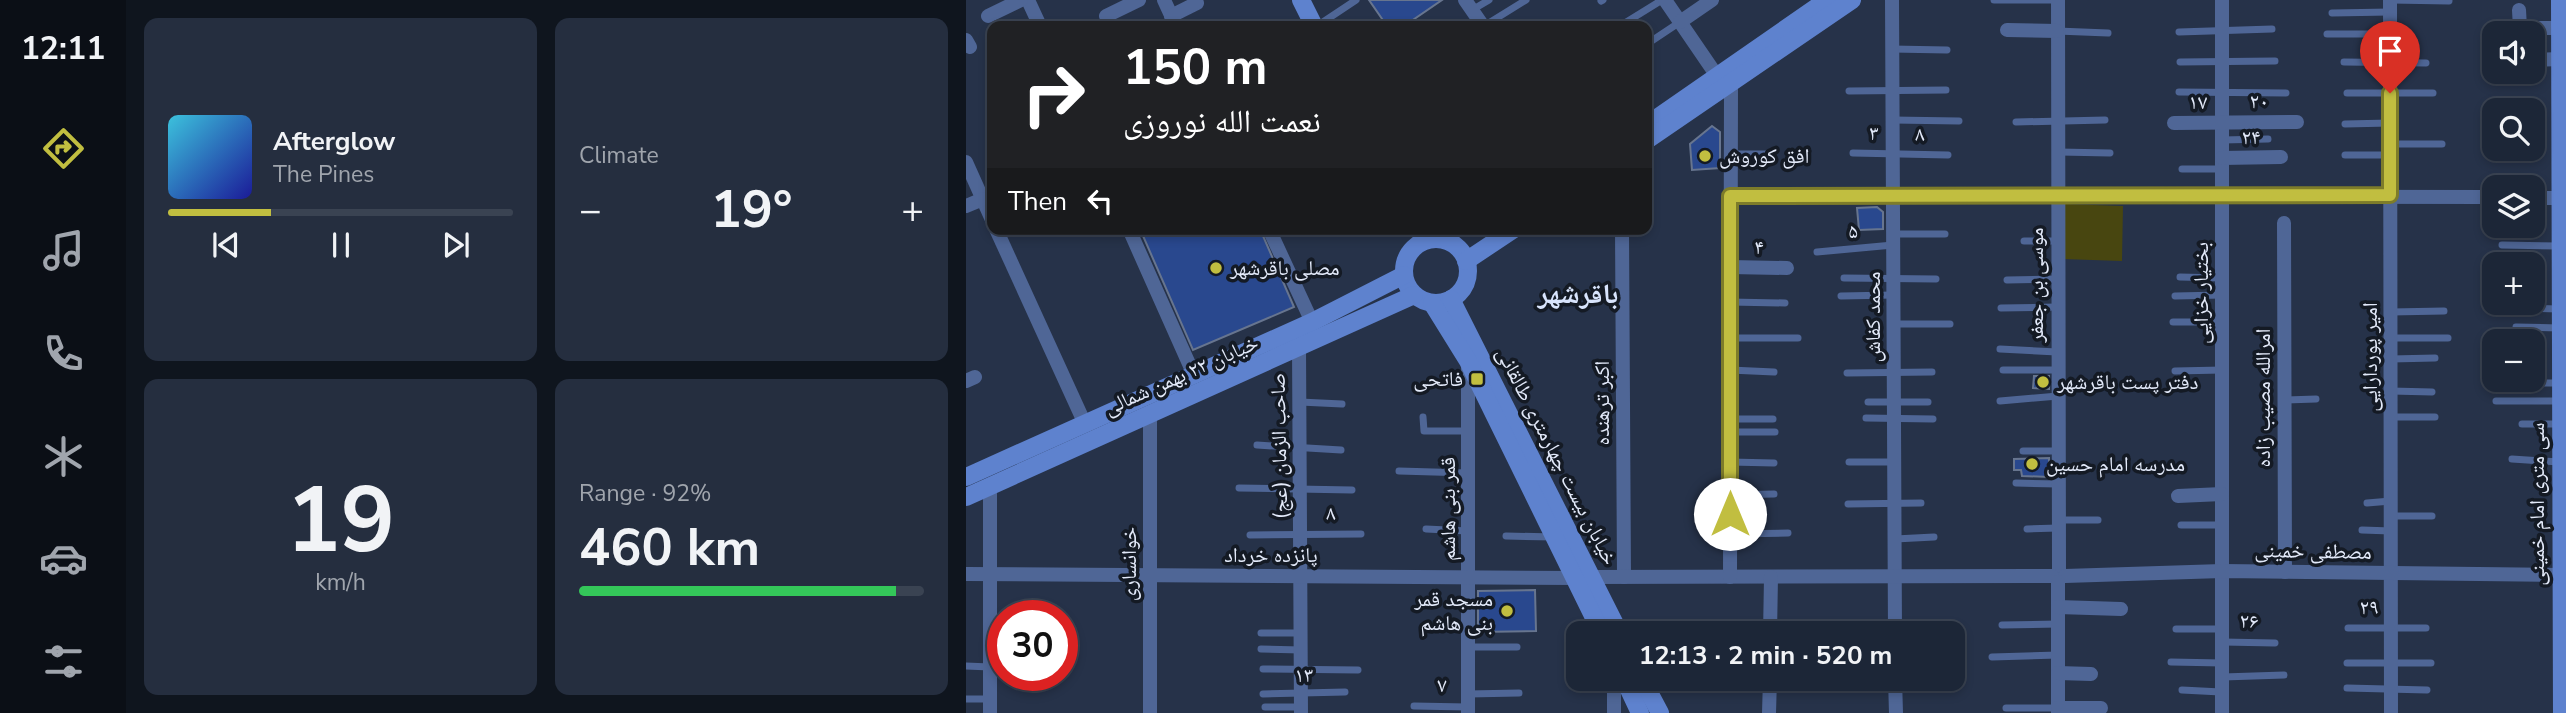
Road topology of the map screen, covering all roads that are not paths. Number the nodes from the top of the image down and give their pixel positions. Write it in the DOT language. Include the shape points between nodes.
graph roads {
  1 [pos="1021,0"];
  2 [pos="1028,0"];
  3 [pos="1139,0"];
  4 [pos="1164,0"];
  5 [pos="1301,0"];
  6 [pos="1356,0"];
  7 [pos="1489,0"];
  8 [pos="1526,0"];
  9 [pos="1663,0"];
  10 [pos="1712,0"];
  11 [pos="1827,0"];
  12 [pos="1852,0"];
  13 [pos="1892,0"];
  14 [pos="1994,0"];
  15 [pos="2058,0"];
  16 [pos="2222,0"];
  17 [pos="2560,0"];
  18 [pos="2449,1"];
  19 [pos="1197,3"];
  20 [pos="2391,4"];
  21 [pos="1469,5"];
  22 [pos="2519,10"];
  23 [pos="2332,13"];
  24 [pos="988,16"];
  25 [pos="1106,16"];
  26 [pos="1038,21"];
  27 [pos="1173,21"];
  28 [pos="1312,21"];
  29 [pos="1323,21"];
  30 [pos="1480,21"];
  31 [pos="1491,21"];
  32 [pos="1628,21"];
  33 [pos="1680,22"];
  34 [pos="2560,28"];
  35 [pos="2272,29"];
  36 [pos="2007,30"];
  37 [pos="2057,31"];
  38 [pos="2179,32"];
  39 [pos="2222,32"];
  40 [pos="2108,33"];
  41 [pos="2327,34"];
  42 [pos="2390,34"];
  43 [pos="1652,41"];
  44 [pos="1892,50"];
  45 [pos="1947,50"];
  46 [pos="2559,59"];
  47 [pos="2545,60"];
  48 [pos="2275,61"];
  49 [pos="2344,61"];
  50 [pos="2390,61"];
  51 [pos="2180,62"];
  52 [pos="2222,62"];
  53 [pos="2426,62"];
  54 [pos="1724,80"];
  55 [pos="1946,90"];
  56 [pos="1849,91"];
  57 [pos="1893,91"];
  58 [pos="2179,92"];
  59 [pos="2222,93"];
  60 [pos="2286,93"];
  61 [pos="2347,93"];
  62 [pos="2390,93"];
  63 [pos="2433,93"];
  64 [pos="1893,120"];
  65 [pos="2105,120"];
  66 [pos="1959,121"];
  67 [pos="2057,121"];
  68 [pos="1652,122"];
  69 [pos="2015,122"];
  70 [pos="2297,122"];
  71 [pos="2174,123"];
  72 [pos="2222,123"];
  73 [pos="2390,123"];
  74 [pos="2344,124"];
  75 [pos="1652,137"];
  76 [pos="2268,139"];
  77 [pos="2222,140"];
  78 [pos="2442,144"];
  79 [pos="2390,150"];
  80 [pos="2057,152"];
  81 [pos="1853,153"];
  82 [pos="2110,153"];
  83 [pos="1730,154"];
  84 [pos="1769,154"];
  85 [pos="1893,155"];
  86 [pos="1948,155"];
  87 [pos="2344,155"];
  88 [pos="2281,157"];
  89 [pos="966,162"];
  90 [pos="2222,164"];
  91 [pos="2182,169"];
  92 [pos="2056,194"];
  93 [pos="2222,194"];
  94 [pos="2390,195"];
  95 [pos="1730,196"];
  96 [pos="1894,197"];
  97 [pos="2482,197"];
  98 [pos="2545,198"];
  99 [pos="2559,198"];
  100 [pos="983,199"];
  101 [pos="966,206"];
  102 [pos="987,208"];
  103 [pos="2284,223"];
  104 [pos="1945,234"];
  105 [pos="999,235"];
  106 [pos="1132,235"];
  107 [pos="1272,235"];
  108 [pos="1487,235"];
  109 [pos="1503,235"];
  110 [pos="1622,235"];
  111 [pos="1416,236"];
  112 [pos="1894,239"];
  113 [pos="2024,241"];
  114 [pos="2057,241"];
  115 [pos="2502,245"];
  116 [pos="2559,246"];
  117 [pos="1817,252"];
  118 [pos="1463,256"];
  119 [pos="1730,267"];
  120 [pos="1787,268"];
  121 [pos="1404,275"];
  122 [pos="2180,277"];
  123 [pos="1844,278"];
  124 [pos="2222,278"];
  125 [pos="1894,279"];
  126 [pos="1936,279"];
  127 [pos="2057,279"];
  128 [pos="2007,280"];
  129 [pos="1414,295"];
  130 [pos="1894,295"];
  131 [pos="2222,295"];
  132 [pos="1842,296"];
  133 [pos="2175,296"];
  134 [pos="1451,299"];
  135 [pos="1730,302"];
  136 [pos="1432,303"];
  137 [pos="1785,303"];
  138 [pos="2057,307"];
  139 [pos="2001,308"];
  140 [pos="2545,309"];
  141 [pos="2559,309"];
  142 [pos="2444,311"];
  143 [pos="2390,312"];
  144 [pos="1311,322"];
  145 [pos="2173,322"];
  146 [pos="2222,322"];
  147 [pos="1894,324"];
  148 [pos="1950,324"];
  149 [pos="2516,327"];
  150 [pos="2559,328"];
  151 [pos="1730,338"];
  152 [pos="1798,338"];
  153 [pos="2391,338"];
  154 [pos="2448,338"];
  155 [pos="1299,347"];
  156 [pos="2000,349"];
  157 [pos="2057,352"];
  158 [pos="1474,357"];
  159 [pos="2435,358"];
  160 [pos="2391,359"];
  161 [pos="1730,370"];
  162 [pos="2003,370"];
  163 [pos="2057,370"];
  164 [pos="2222,370"];
  165 [pos="1894,371"];
  166 [pos="2175,371"];
  167 [pos="1774,372"];
  168 [pos="1847,373"];
  169 [pos="1932,373"];
  170 [pos="1194,375"];
  171 [pos="2545,388"];
  172 [pos="2391,391"];
  173 [pos="2432,392"];
  174 [pos="2560,392"];
  175 [pos="2058,397"];
  176 [pos="2316,399"];
  177 [pos="2284,400"];
  178 [pos="2000,401"];
  179 [pos="2496,401"];
  180 [pos="1300,402"];
  181 [pos="1868,402"];
  182 [pos="1894,402"];
  183 [pos="1928,402"];
  184 [pos="1342,404"];
  185 [pos="1150,414"];
  186 [pos="1423,416"];
  187 [pos="2391,417"];
  188 [pos="2435,417"];
  189 [pos="1866,418"];
  190 [pos="1894,418"];
  191 [pos="1773,419"];
  192 [pos="1933,419"];
  193 [pos="1085,424"];
  194 [pos="2522,424"];
  195 [pos="2560,424"];
  196 [pos="1730,426"];
  197 [pos="1469,431"];
  198 [pos="1775,432"];
  199 [pos="1257,445"];
  200 [pos="1300,447"];
  201 [pos="1341,450"];
  202 [pos="2023,451"];
  203 [pos="2058,451"];
  204 [pos="2512,459"];
  205 [pos="1730,462"];
  206 [pos="1849,462"];
  207 [pos="1894,462"];
  208 [pos="2560,462"];
  209 [pos="1774,463"];
  210 [pos="1399,471"];
  211 [pos="1469,473"];
  212 [pos="967,476"];
  213 [pos="2016,484"];
  214 [pos="2058,484"];
  215 [pos="990,486"];
  216 [pos="1239,488"];
  217 [pos="1301,489"];
  218 [pos="1352,490"];
  219 [pos="1774,494"];
  220 [pos="2222,494"];
  221 [pos="1730,495"];
  222 [pos="2178,496"];
  223 [pos="966,497"];
  224 [pos="1894,503"];
  225 [pos="1921,503"];
  226 [pos="2367,503"];
  227 [pos="1848,504"];
  228 [pos="2392,508"];
  229 [pos="2432,516"];
  230 [pos="2098,520"];
  231 [pos="2058,524"];
  232 [pos="2181,525"];
  233 [pos="2222,525"];
  234 [pos="1426,528"];
  235 [pos="2027,529"];
  236 [pos="2362,530"];
  237 [pos="1469,531"];
  238 [pos="2392,531"];
  239 [pos="1788,533"];
  240 [pos="1250,534"];
  241 [pos="1301,534"];
  242 [pos="1361,534"];
  243 [pos="1730,534"];
  244 [pos="1506,536"];
  245 [pos="1555,537"];
  246 [pos="1934,537"];
  247 [pos="1895,539"];
  248 [pos="2222,572"];
  249 [pos="2285,572"];
  250 [pos="2392,573"];
  251 [pos="966,574"];
  252 [pos="989,574"];
  253 [pos="1150,575"];
  254 [pos="2560,575"];
  255 [pos="1302,576"];
  256 [pos="1895,576"];
  257 [pos="2058,576"];
  258 [pos="1624,577"];
  259 [pos="1730,577"];
  260 [pos="1771,577"];
  261 [pos="1469,578"];
  262 [pos="1584,578"];
  263 [pos="989,600"];
  264 [pos="2058,607"];
  265 [pos="2121,609"];
  266 [pos="1598,621"];
  267 [pos="1612,621"];
  268 [pos="1770,621"];
  269 [pos="1895,621"];
  270 [pos="2058,624"];
  271 [pos="2002,625"];
  272 [pos="2392,627"];
  273 [pos="2348,628"];
  274 [pos="2426,628"];
  275 [pos="2176,629"];
  276 [pos="1261,633"];
  277 [pos="1302,633"];
  278 [pos="2222,636"];
  279 [pos="2275,643"];
  280 [pos="1468,647"];
  281 [pos="1517,647"];
  282 [pos="1261,649"];
  283 [pos="1302,650"];
  284 [pos="2058,655"];
  285 [pos="1992,657"];
  286 [pos="2171,662"];
  287 [pos="2347,663"];
  288 [pos="2391,663"];
  289 [pos="2431,663"];
  290 [pos="966,666"];
  291 [pos="987,667"];
  292 [pos="1263,669"];
  293 [pos="1302,669"];
  294 [pos="1358,670"];
  295 [pos="2058,673"];
  296 [pos="2091,674"];
  297 [pos="2284,675"];
  298 [pos="2222,677"];
  299 [pos="2347,688"];
  300 [pos="2391,688"];
  301 [pos="2182,690"];
  302 [pos="2427,690"];
  303 [pos="1614,691"];
  304 [pos="1630,691"];
  305 [pos="1649,691"];
  306 [pos="1770,691"];
  307 [pos="1895,691"];
  308 [pos="1345,692"];
  309 [pos="1263,694"];
  310 [pos="1519,694"];
  311 [pos="966,699"];
  312 [pos="1301,704"];
  313 [pos="1468,704"];
  314 [pos="990,706"];
  315 [pos="1415,706"];
  316 [pos="1265,707"];
  317 [pos="2006,708"];
  318 [pos="2101,709"];
  319 [pos="2058,710"];
  320 [pos="1150,713"];
  321 [pos="1614,713"];
  322 [pos="1640,713"];
  323 [pos="1660,713"];
  324 [pos="1769,713"];
  325 [pos="1895,713"];
  326 [pos="2222,713"];
  327 [pos="2391,713"];
  328 [pos="2562,713"];
  1 -- 24 [label="street"];
  2 -- 26 [label="street"];
  3 -- 25 [label="street"];
  4 -- 27 [label="street"];
  5 -- 28 [label="street"];
  6 -- 29 [label="lane"];
  7 -- 21 [label="lane"];
  8 -- 31 [label="lane"];
  9 -- 32 [label="lane"];
  9 -- 33 [label="street"];
  10 -- 33 [label="street"];
  11 -- 54 [label="street"];
  12 -- 54 [label="street"];
  13 -- 44 [label="street, محمد کفاش"];
  14 -- 15 [label="lane"];
  15 -- 37 [label="street, موسی بن جعفر"];
  16 -- 39 [label="street, بختیار خزایی"];
  17 -- 34 [label="street, سی متری امام خمینی"];
  18 -- 20 [label="lane"];
  19 -- 27 [label="street"];
  20 -- 23 [label="lane"];
  20 -- 42 [label="street, امیر پوردارایی"];
  21 -- 30 [label="street"];
  22 -- 34 [label="street" via="2520,28"];
  33 -- 43 [label="lane"];
  33 -- 54 [label="street"];
  34 -- 46 [label="street, سی متری امام خمینی"];
  35 -- 39 [label="lane"];
  36 -- 37 [label="street"];
  37 -- 40 [label="lane"];
  37 -- 67 [label="street, موسی بن جعفر"];
  38 -- 39 [label="lane"];
  39 -- 52 [label="street, بختیار خزایی"];
  41 -- 42 [label="lane"];
  42 -- 50 [label="street, امیر پوردارایی"];
  44 -- 45 [label="lane"];
  44 -- 57 [label="street, محمد کفاش"];
  46 -- 47 [label="street"];
  46 -- 99 [label="street, سی متری امام خمینی"];
  48 -- 52 [label="lane"];
  49 -- 50 [label="lane"];
  50 -- 53 [label="lane"];
  50 -- 62 [label="street, امیر پوردارایی"];
  51 -- 52 [label="lane"];
  52 -- 59 [label="street, بختیار خزایی"];
  54 -- 68 [label="street"];
  54 -- 75 [label="street"];
  54 -- 83 [label="street"];
  55 -- 57 [label="lane"];
  56 -- 57 [label="lane"];
  57 -- 64 [label="street, محمد کفاش"];
  58 -- 59 [label="lane"];
  59 -- 60 [label="lane"];
  59 -- 72 [label="street, بختیار خزایی"];
  61 -- 62 [label="lane"];
  62 -- 63 [label="lane"];
  62 -- 73 [label="street, امیر پوردارایی"];
  64 -- 66 [label="lane"];
  64 -- 85 [label="street, محمد کفاش"];
  65 -- 67 [label="lane"];
  67 -- 69 [label="lane"];
  67 -- 80 [label="street, موسی بن جعفر"];
  70 -- 72 [label="street, ۲۰"];
  71 -- 72 [label="street, ۱۷"];
  72 -- 77 [label="street, بختیار خزایی"];
  73 -- 74 [label="lane"];
  73 -- 79 [label="street, امیر پوردارایی"];
  76 -- 77 [label="lane"];
  77 -- 90 [label="street, بختیار خزایی"];
  78 -- 79 [label="lane"];
  79 -- 87 [label="lane"];
  79 -- 94 [label="street, امیر پوردارایی"];
  80 -- 82 [label="lane"];
  80 -- 92 [label="street, موسی بن جعفر"];
  81 -- 85 [label="lane, ۳"];
  83 -- 84 [label="lane"];
  83 -- 95 [label="street"];
  85 -- 86 [label="lane, ۸"];
  85 -- 96 [label="street, محمد کفاش"];
  88 -- 90 [label="street, ۲۴"];
  89 -- 100 [label="street"];
  90 -- 91 [label="lane"];
  90 -- 93 [label="street, بختیار خزایی"];
  92 -- 93 [label="street"];
  92 -- 96 [label="street"];
  92 -- 114 [label="street, موسی بن جعفر"];
  93 -- 94 [label="street"];
  93 -- 124 [label="street, بختیار خزایی"];
  94 -- 97 [label="street"];
  94 -- 143 [label="street, امیر پوردارایی"];
  95 -- 96 [label="street"];
  95 -- 119 [label="street"];
  96 -- 112 [label="street, محمد کفاش"];
  98 -- 99 [label="street"];
  99 -- 116 [label="street, سی متری امام خمینی"];
  100 -- 101 [label="street"];
  100 -- 102 [label="street"];
  103 -- 177 [label="street, امرالله مصیب زاده"];
  104 -- 112 [label="lane, ۵"];
  105 -- 193 [label="street"];
  106 -- 170 [label="street"];
  107 -- 144 [label="street"];
  108 -- 118 [label="street"];
  109 -- 118 [label="street"];
  110 -- 258 [label="street, اکبر ترهنده"];
  111 -- 118 [label="street" via="1454,245"];
  111 -- 121 [label="street"];
  112 -- 117 [label="lane, ۵"];
  112 -- 125 [label="street, محمد کفاش"];
  113 -- 114 [label="lane"];
  114 -- 127 [label="street, موسی بن جعفر"];
  115 -- 116 [label="lane"];
  116 -- 141 [label="street, سی متری امام خمینی"];
  118 -- 134 [label="street" via="1468,270 1463,287"];
  119 -- 120 [label="street, ۴"];
  119 -- 135 [label="street"];
  121 -- 129 [label="street"];
  121 -- 144 [label="street, خیابان ۲۲ بهمن شمالی"];
  122 -- 124 [label="lane"];
  123 -- 125 [label="lane"];
  124 -- 131 [label="street, بختیار خزایی"];
  125 -- 126 [label="lane"];
  125 -- 130 [label="street, محمد کفاش"];
  127 -- 128 [label="lane"];
  127 -- 138 [label="street, موسی بن جعفر"];
  129 -- 136 [label="street"];
  129 -- 155 [label="street, خیابان ۲۲ بهمن شمالی"];
  130 -- 132 [label="lane"];
  130 -- 147 [label="street, محمد کفاش"];
  131 -- 133 [label="lane"];
  131 -- 146 [label="street, بختیار خزایی"];
  134 -- 136 [label="street"];
  134 -- 158 [label="street, خیابان بیست چهارمتری طالقانی"];
  135 -- 137 [label="lane"];
  135 -- 151 [label="street"];
  136 -- 158 [label="street"];
  138 -- 139 [label="lane"];
  138 -- 157 [label="street, موسی بن جعفر"];
  140 -- 141 [label="lane"];
  141 -- 150 [label="street, سی متری امام خمینی"];
  142 -- 143 [label="lane"];
  143 -- 153 [label="street, امیر پوردارایی"];
  144 -- 170 [label="street, خیابان ۲۲ بهمن شمالی"];
  145 -- 146 [label="lane"];
  146 -- 164 [label="street, بختیار خزایی"];
  147 -- 148 [label="lane"];
  147 -- 165 [label="street, محمد کفاش"];
  149 -- 150 [label="lane"];
  150 -- 174 [label="street, سی متری امام خمینی"];
  151 -- 152 [label="lane"];
  151 -- 161 [label="street"];
  153 -- 154 [label="lane"];
  153 -- 160 [label="street, امیر پوردارایی"];
  155 -- 180 [label="street, صاحب الزمان (عج)"];
  155 -- 185 [label="street, خیابان ۲۲ بهمن شمالی"];
  156 -- 157 [label="lane"];
  157 -- 163 [label="street, موسی بن جعفر"];
  158 -- 197 [label="street, قمر بنی هاشم"];
  158 -- 245 [label="street"];
  158 -- 262 [label="street, خیابان بیست چهارمتری طالقانی"];
  159 -- 160 [label="lane"];
  160 -- 172 [label="street, امیر پوردارایی"];
  161 -- 167 [label="lane"];
  161 -- 196 [label="street"];
  162 -- 163 [label="lane"];
  163 -- 175 [label="street, موسی بن جعفر"];
  164 -- 166 [label="lane"];
  164 -- 220 [label="street, بختیار خزایی"];
  165 -- 168 [label="lane"];
  165 -- 169 [label="lane"];
  165 -- 182 [label="street, محمد کفاش"];
  170 -- 193 [label="street, خیابان ۲۲ بهمن شمالی"];
  171 -- 174 [label="lane"];
  172 -- 173 [label="lane"];
  172 -- 187 [label="street, امیر پوردارایی"];
  174 -- 179 [label="lane"];
  174 -- 195 [label="street, سی متری امام خمینی"];
  175 -- 178 [label="lane"];
  175 -- 203 [label="street, موسی بن جعفر"];
  176 -- 177 [label="lane"];
  177 -- 249 [label="street, امرالله مصیب زاده"];
  180 -- 184 [label="lane"];
  180 -- 200 [label="street, صاحب الزمان (عج)"];
  181 -- 182 [label="lane"];
  182 -- 183 [label="lane"];
  182 -- 190 [label="street, محمد کفاش"];
  185 -- 215 [label="street, خیابان ۲۲ بهمن شمالی"];
  185 -- 253 [label="street, خوانساری"];
  186 -- 197 [label="lane" via="1424,431"];
  187 -- 188 [label="lane"];
  187 -- 228 [label="street, امیر پوردارایی"];
  189 -- 190 [label="lane"];
  190 -- 192 [label="lane"];
  190 -- 207 [label="street, محمد کفاش"];
  191 -- 196 [label="lane"];
  193 -- 212 [label="street, خیابان ۲۲ بهمن شمالی"];
  194 -- 195 [label="lane"];
  195 -- 208 [label="street, سی متری امام خمینی"];
  196 -- 198 [label="lane"];
  196 -- 205 [label="street"];
  197 -- 211 [label="street, قمر بنی هاشم"];
  199 -- 200 [label="lane"];
  200 -- 201 [label="lane"];
  200 -- 217 [label="street, صاحب الزمان (عج)"];
  202 -- 203 [label="lane"];
  203 -- 214 [label="street, موسی بن جعفر"];
  204 -- 208 [label="lane"];
  205 -- 209 [label="lane"];
  205 -- 221 [label="street"];
  206 -- 207 [label="lane"];
  207 -- 224 [label="street, محمد کفاش"];
  208 -- 254 [label="street, سی متری امام خمینی"];
  210 -- 211 [label="lane"];
  211 -- 237 [label="street, قمر بنی هاشم"];
  213 -- 214 [label="lane"];
  214 -- 231 [label="street, موسی بن جعفر"];
  215 -- 223 [label="street, خیابان ۲۲ بهمن شمالی"];
  215 -- 252 [label="street"];
  216 -- 217 [label="lane"];
  217 -- 218 [label="lane"];
  217 -- 241 [label="street, صاحب الزمان (عج)"];
  219 -- 221 [label="lane"];
  220 -- 222 [label="street"];
  220 -- 233 [label="street, بختیار خزایی"];
  221 -- 243 [label="street"];
  224 -- 225 [label="lane"];
  224 -- 227 [label="lane"];
  224 -- 247 [label="street, محمد کفاش"];
  226 -- 228 [label="lane"];
  228 -- 229 [label="lane"];
  228 -- 238 [label="street, امیر پوردارایی"];
  230 -- 231 [label="lane"];
  231 -- 235 [label="lane"];
  231 -- 257 [label="street, موسی بن جعفر"];
  232 -- 233 [label="lane"];
  233 -- 248 [label="street, بختیار خزایی"];
  234 -- 237 [label="lane"];
  236 -- 238 [label="lane"];
  237 -- 261 [label="street, قمر بنی هاشم"];
  238 -- 250 [label="street, امیر پوردارایی"];
  239 -- 243 [label="lane"];
  240 -- 241 [label="lane"];
  241 -- 242 [label="lane, ۸"];
  241 -- 255 [label="street, صاحب الزمان (عج)"];
  243 -- 259 [label="street"];
  244 -- 245 [label="lane"];
  245 -- 262 [label="street"];
  246 -- 247 [label="lane"];
  247 -- 256 [label="street, محمد کفاش"];
  248 -- 249 [label="street, مصطفی خمینی"];
  248 -- 257 [label="street, مصطفی خمینی"];
  248 -- 278 [label="street, بختیار خزایی"];
  249 -- 250 [label="street, مصطفی خمینی"];
  250 -- 254 [label="street, مصطفی خمینی"];
  250 -- 272 [label="street, امیر پوردارایی"];
  251 -- 252 [label="street, پانزده خرداد"];
  252 -- 253 [label="street, پانزده خرداد"];
  252 -- 263 [label="street"];
  253 -- 255 [label="street, پانزده خرداد"];
  253 -- 320 [label="street, خوانساری"];
  254 -- 328 [label="street, سی متری امام خمینی"];
  255 -- 261 [label="street, پانزده خرداد"];
  255 -- 277 [label="street, صاحب الزمان (عج)"];
  256 -- 257 [label="street, مصطفی خمینی"];
  256 -- 260 [label="street, مصطفی خمینی"];
  256 -- 269 [label="street, محمد کفاش"];
  257 -- 264 [label="street, موسی بن جعفر"];
  258 -- 259 [label="street, مصطفی خمینی"];
  258 -- 262 [label="street, مصطفی خمینی"];
  259 -- 260 [label="street, مصطفی خمینی"];
  260 -- 268 [label="street"];
  261 -- 262 [label="street, پانزده خرداد"];
  261 -- 280 [label="street, قمر بنی هاشم"];
  262 -- 266 [label="street"];
  262 -- 267 [label="street, خیابان بیست چهارمتری طالقانی"];
  264 -- 265 [label="street"];
  264 -- 270 [label="street, موسی بن جعفر"];
  270 -- 271 [label="lane"];
  270 -- 284 [label="street, موسی بن جعفر"];
  272 -- 273 [label="lane, ۲۹"];
  272 -- 274 [label="lane"];
  272 -- 288 [label="street, امیر پوردارایی"];
  275 -- 278 [label="lane, ۲۶"];
  276 -- 277 [label="lane"];
  277 -- 283 [label="street, صاحب الزمان (عج)"];
  278 -- 279 [label="lane, ۲۶"];
  278 -- 298 [label="street, بختیار خزایی"];
  280 -- 281 [label="lane"];
  280 -- 313 [label="street, قمر بنی هاشم"];
  282 -- 283 [label="lane"];
  283 -- 293 [label="street, صاحب الزمان (عج)"];
  284 -- 285 [label="lane"];
  284 -- 295 [label="street, موسی بن جعفر"];
  286 -- 298 [label="lane"];
  287 -- 288 [label="lane"];
  288 -- 289 [label="lane"];
  288 -- 300 [label="street, امیر پوردارایی"];
  290 -- 291 [label="lane"];
  292 -- 293 [label="lane"];
  293 -- 294 [label="lane"];
  293 -- 312 [label="street, صاحب الزمان (عج)"];
  295 -- 296 [label="street"];
  295 -- 319 [label="street, موسی بن جعفر"];
  297 -- 298 [label="lane"];
  298 -- 301 [label="lane"];
  298 -- 326 [label="street, بختیار خزایی"];
  299 -- 300 [label="lane"];
  300 -- 302 [label="lane"];
  300 -- 327 [label="street, امیر پوردارایی"];
  303 -- 321 [label="street"];
  304 -- 322 [label="street"];
  305 -- 323 [label="street"];
  306 -- 324 [label="street"];
  307 -- 325 [label="street"];
  308 -- 312 [label="lane, ۱۳"];
  309 -- 312 [label="lane, ۱۳"];
  310 -- 313 [label="lane"];
  311 -- 314 [label="lane"];
  312 -- 316 [label="lane"];
  313 -- 315 [label="lane, ۷"];
  317 -- 319 [label="lane"];
  318 -- 319 [label="street"];
}
